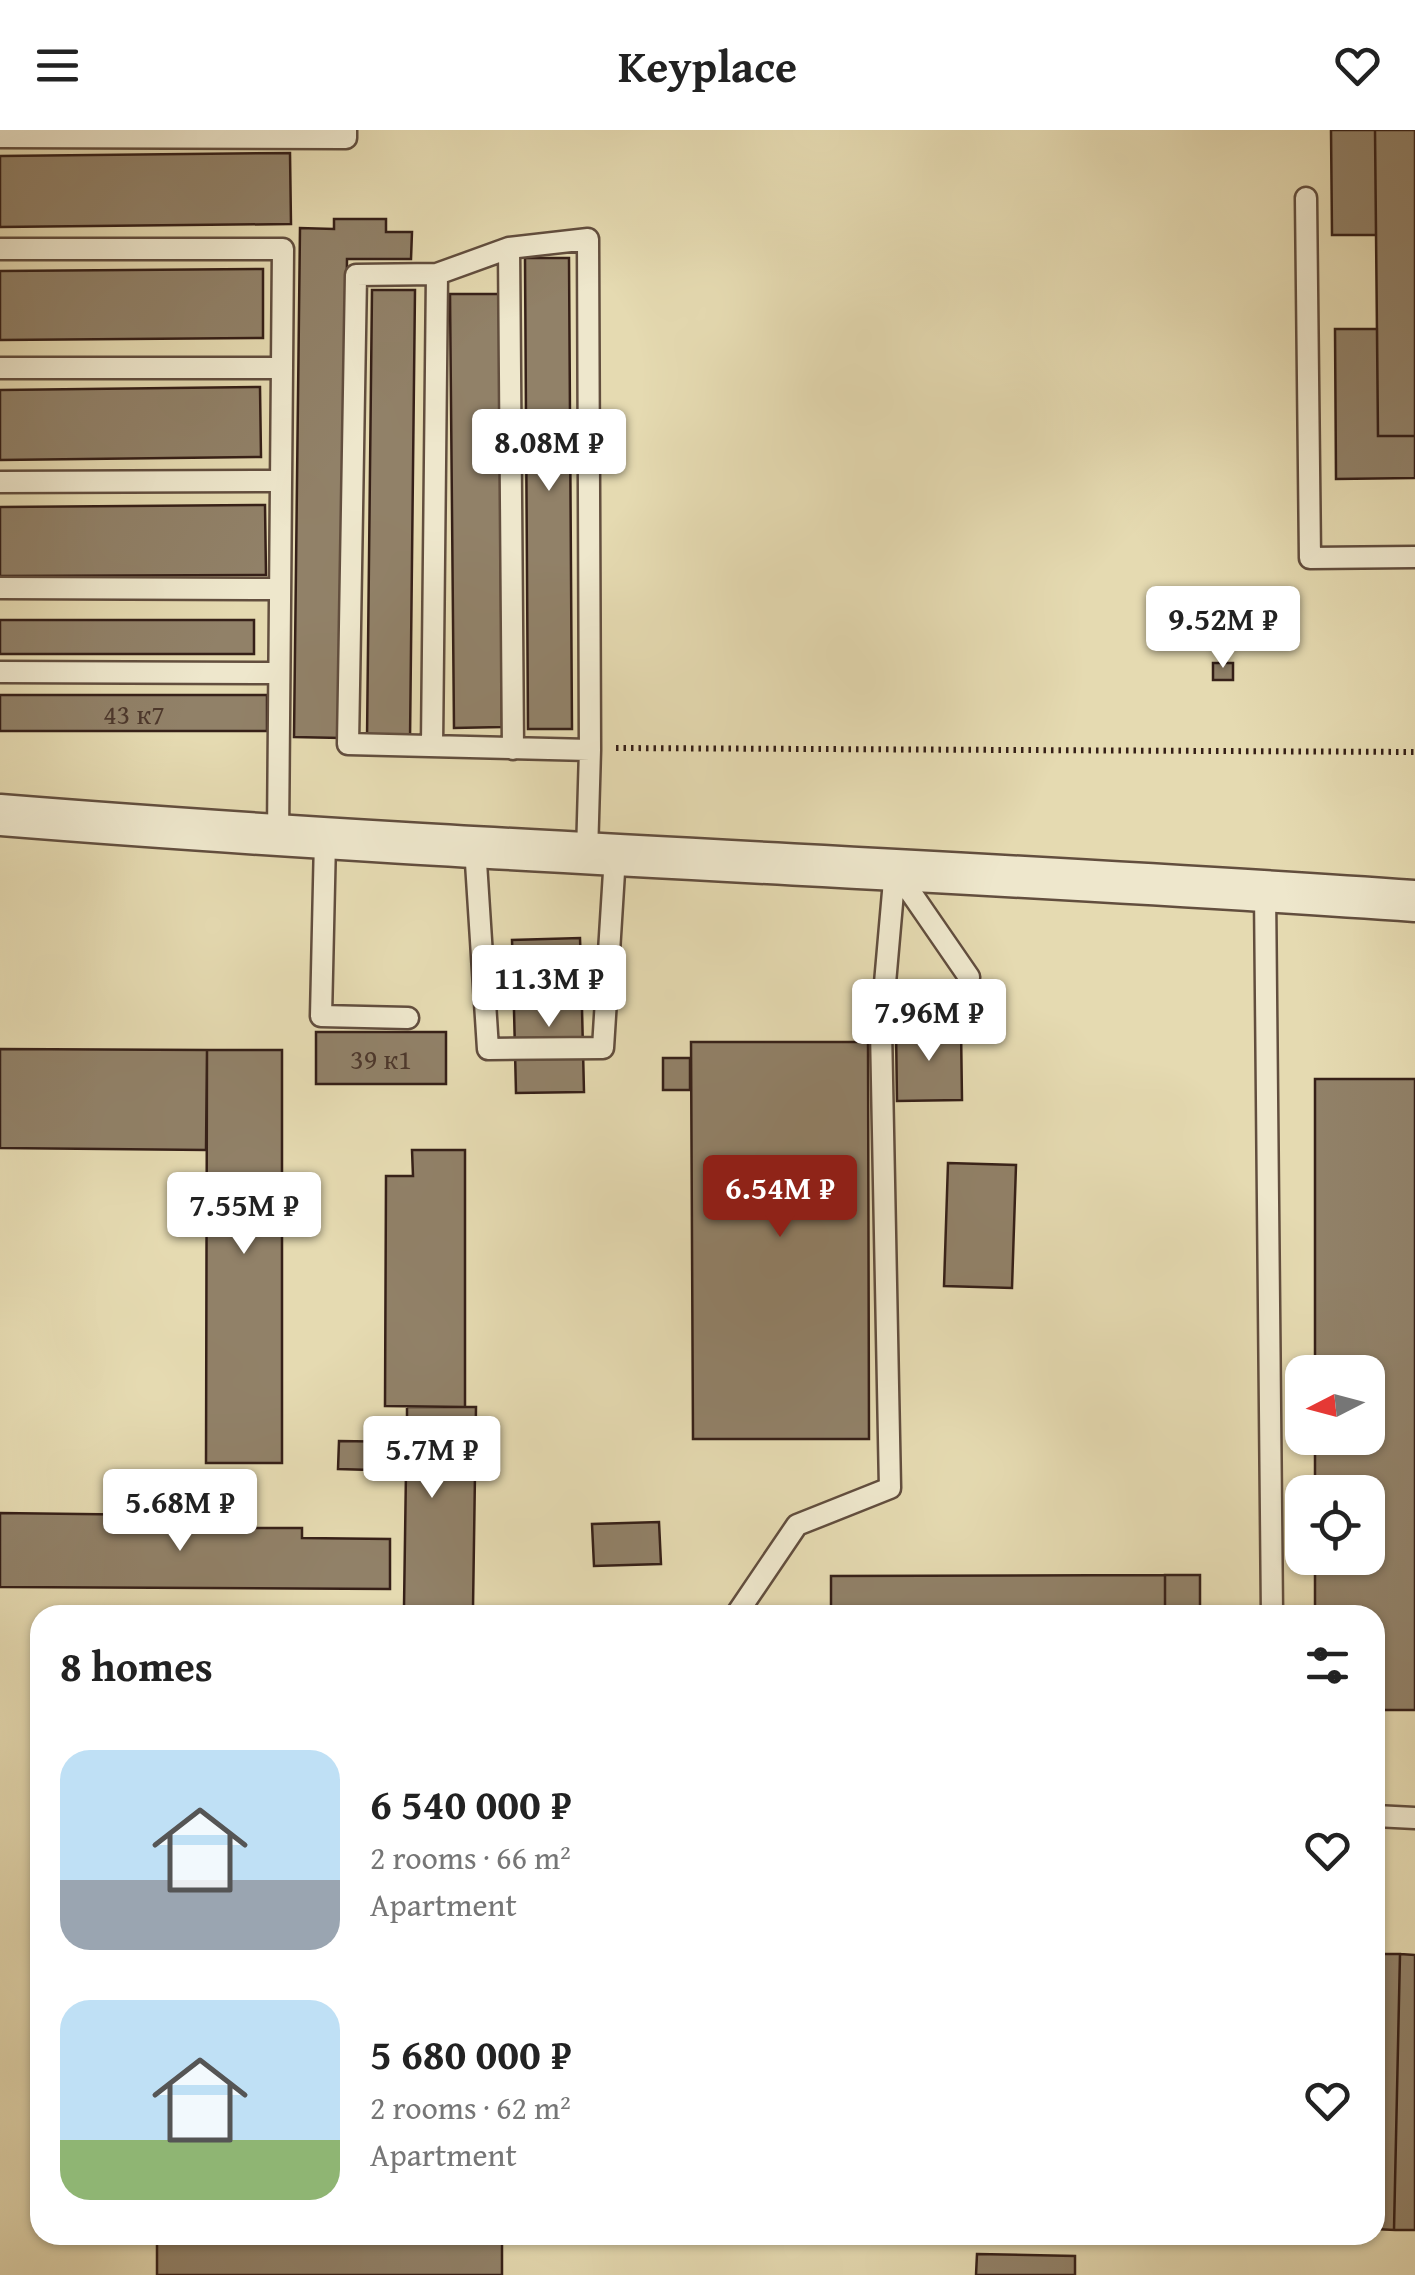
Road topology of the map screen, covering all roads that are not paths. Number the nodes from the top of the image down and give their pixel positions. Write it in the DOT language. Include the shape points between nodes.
graph roads {
  1 [pos="346,130"];
  2 [pos="0,138"];
  3 [pos="1306,198"];
  4 [pos="509,248"];
  5 [pos="0,249"];
  6 [pos="437,274"];
  7 [pos="0,368"];
  8 [pos="282,368"];
  9 [pos="281,481"];
  10 [pos="0,482"];
  11 [pos="1415,557"];
  12 [pos="0,588"];
  13 [pos="280,589"];
  14 [pos="0,672"];
  15 [pos="279,672"];
  16 [pos="432,746"];
  17 [pos="513,749"];
  18 [pos="600,750"];
  19 [pos="0,815"];
  20 [pos="278,837"];
  21 [pos="325,840"];
  22 [pos="475,847"];
  23 [pos="601,855"];
  24 [pos="895,869"];
  25 [pos="1264,890"];
  26 [pos="1415,901"];
  27 [pos="968,977"];
  28 [pos="408,1018"];
  29 [pos="743,1605"];
  30 [pos="1272,1605"];
  31 [pos="1385,1816"];
  32 [pos="1415,1818"];
  1 -- 2 [label="lane" via="346,138"];
  3 -- 11 [label="lane" via="1310,558"];
  4 -- 6 [label="lane"];
  4 -- 17 [label="lane"];
  4 -- 18 [label="lane" via="588,239"];
  5 -- 8 [label="lane" via="283,249"];
  6 -- 16 [label="lane"];
  6 -- 16 [label="lane" via="356,275 348,744"];
  7 -- 8 [label="lane"];
  8 -- 9 [label="lane"];
  9 -- 10 [label="lane"];
  9 -- 13 [label="lane"];
  12 -- 13 [label="lane"];
  13 -- 15 [label="lane"];
  14 -- 15 [label="lane"];
  15 -- 20 [label="lane"];
  16 -- 17 [label="lane"];
  17 -- 18 [label="lane"];
  18 -- 23 [label="lane"];
  19 -- 20 [label="street"];
  20 -- 21 [label="street"];
  21 -- 22 [label="street"];
  21 -- 28 [label="lane" via="321,1016"];
  22 -- 23 [label="street"];
  22 -- 23 [label="lane" via="488,1049 603,1048"];
  23 -- 24 [label="street"];
  24 -- 25 [label="street"];
  24 -- 27 [label="lane"];
  24 -- 29 [label="lane" via="881,1029 890,1488 797,1525"];
  25 -- 26 [label="street"];
  25 -- 30 [label="lane"];
  31 -- 32 [label="lane"];
}
